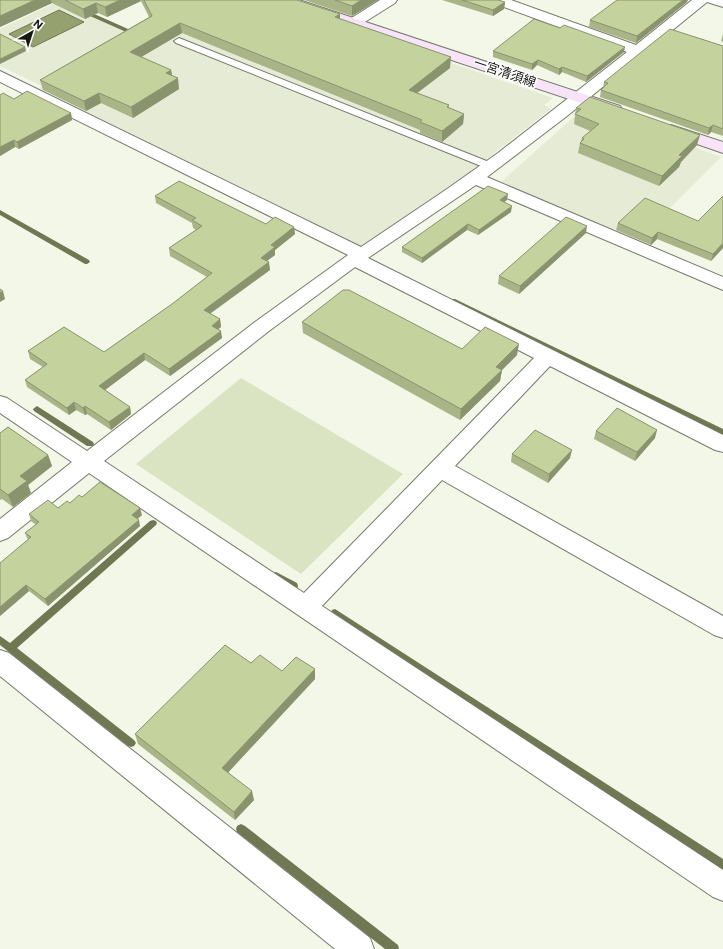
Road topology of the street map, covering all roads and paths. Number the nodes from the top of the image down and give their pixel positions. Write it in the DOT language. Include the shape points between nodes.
graph roads {
  1 [pos="285,0"];
  2 [pos="390,0"];
  3 [pos="498,0"];
  4 [pos="701,0"];
  5 [pos="713,0"];
  6 [pos="723,3"];
  7 [pos="355,22"];
  8 [pos="666,28"];
  9 [pos="680,33"];
  10 [pos="179,41"];
  11 [pos="638,51"];
  12 [pos="0,76"];
  13 [pos="580,97"];
  14 [pos="625,113"];
  15 [pos="655,124"];
  16 [pos="723,148"];
  17 [pos="490,166"];
  18 [pos="474,178"];
  19 [pos="358,256"];
  20 [pos="723,284"];
  21 [pos="548,356"];
  22 [pos="0,403"];
  23 [pos="723,444"];
  24 [pos="87,462"];
  25 [pos="440,468"];
  26 [pos="0,532"];
  27 [pos="305,608"];
  28 [pos="723,628"];
  29 [pos="0,661"];
  30 [pos="723,887"];
  31 [pos="359,949"];
  1 -- 7 [label="main road, 一宮清須線"];
  2 -- 7 [label="street"];
  3 -- 11 [label="street"];
  4 -- 8 [label="street"];
  5 -- 6 [label="street"];
  7 -- 13 [label="main road, 一宮清須線"];
  8 -- 9 [label="street"];
  8 -- 11 [label="street"];
  10 -- 17 [label="lane"];
  11 -- 13 [label="street"];
  12 -- 19 [label="street"];
  13 -- 14 [label="main road, 一宮清須線"];
  13 -- 17 [label="street"];
  15 -- 16 [label="main road"];
  17 -- 18 [label="street"];
  18 -- 19 [label="street"];
  18 -- 20 [label="street"];
  19 -- 21 [label="street"];
  19 -- 24 [label="street" via="301,296"];
  21 -- 23 [label="street"];
  21 -- 25 [label="street"];
  22 -- 24 [label="street"];
  24 -- 26 [label="street"];
  24 -- 27 [label="street"];
  25 -- 27 [label="street"];
  25 -- 28 [label="street"];
  27 -- 30 [label="street"];
  29 -- 31 [label="street"];
}
